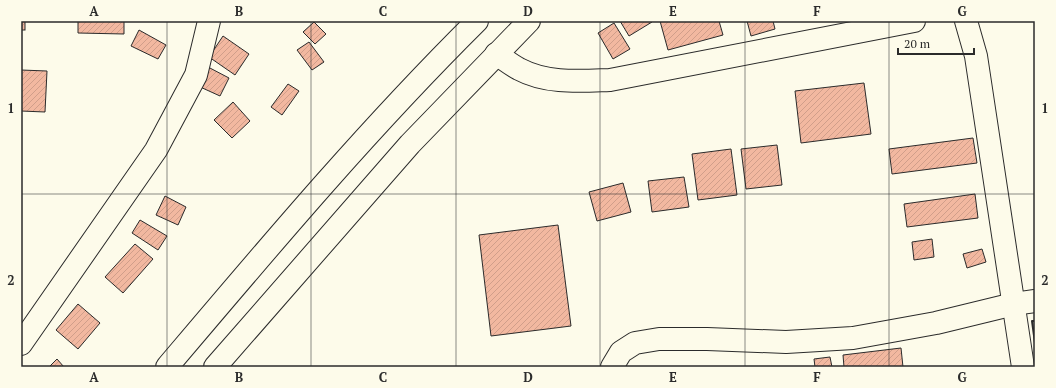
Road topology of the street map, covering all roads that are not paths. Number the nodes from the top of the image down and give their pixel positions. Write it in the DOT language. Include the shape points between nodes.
graph roads {
  1 [pos="208,21"];
  2 [pos="477,21"];
  3 [pos="529,21"];
  4 [pos="914,21"];
  5 [pos="966,21"];
  6 [pos="496,54"];
  7 [pos="1035,301"];
  8 [pos="1014,304"];
  9 [pos="21,344"];
  10 [pos="167,367"];
  11 [pos="215,367"];
  12 [pos="612,367"];
  13 [pos="1023,367"];
  1 -- 9 [label="street" via="196,75 156,150"];
  2 -- 10 [label="street" via="437,61 297,215"];
  3 -- 6 [label="street"];
  4 -- 6 [label="street" via="610,80 562,81 538,77 519,70"];
  5 -- 8 [label="street" via="976,56"];
  6 -- 11 [label="street" via="410,144"];
  7 -- 8 [label="street"];
  8 -- 12 [label="street" via="936,323 853,338 786,342 659,339 635,343 621,352"];
  8 -- 13 [label="street"];
}
